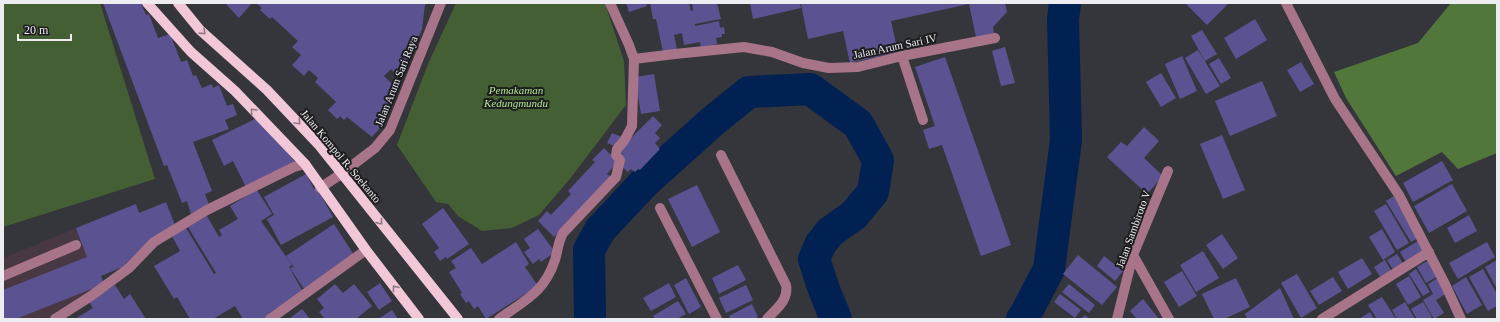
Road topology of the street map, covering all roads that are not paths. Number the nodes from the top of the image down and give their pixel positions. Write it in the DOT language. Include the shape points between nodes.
graph roads {
  1 [pos="147,3"];
  2 [pos="178,3"];
  3 [pos="440,3"];
  4 [pos="610,3"];
  5 [pos="1286,3"];
  6 [pos="995,38"];
  7 [pos="902,56"];
  8 [pos="634,60"];
  9 [pos="923,120"];
  10 [pos="721,155"];
  11 [pos="305,164"];
  12 [pos="1168,171"];
  13 [pos="342,174"];
  14 [pos="320,188"];
  15 [pos="660,208"];
  16 [pos="76,245"];
  17 [pos="366,250"];
  18 [pos="1429,252"];
  19 [pos="1133,256"];
  20 [pos="3,276"];
  21 [pos="56,319"];
  22 [pos="270,319"];
  23 [pos="419,319"];
  24 [pos="458,319"];
  25 [pos="498,319"];
  26 [pos="717,319"];
  27 [pos="767,319"];
  28 [pos="1117,319"];
  29 [pos="1169,319"];
  30 [pos="1322,319"];
  31 [pos="1461,319"];
  11 -- 1 [label="main road, one-way" via="235,91 191,52"];
  2 -- 13 [label="main road, Jalan Kompol R. Soekanto, one-way" via="200,30 267,90 318,144"];
  3 -- 13 [label="street, Jalan Arum Sari Raya" via="390,130 375,148"];
  4 -- 8 [label="street"];
  5 -- 18 [label="street" via="1335,99 1399,195"];
  6 -- 7 [label="street, Jalan Arum Sari IV"];
  7 -- 8 [label="street, Jalan Arum Sari IV" via="858,67 829,68 744,47"];
  7 -- 9 [label="street"];
  8 -- 25 [label="street" via="632,126 617,149 616,155 620,160 616,177 563,233 559,240 556,259 545,284"];
  10 -- 27 [label="street" via="786,285 786,297"];
  11 -- 14 [label="main road"];
  11 -- 21 [label="street" via="207,210 154,242 130,268"];
  12 -- 19 [label="street, Jalan Sambiroto V"];
  13 -- 14 [label="street, Jalan Arum Sari Raya"];
  13 -- 24 [label="main road, Jalan Kompol R. Soekanto, one-way"];
  14 -- 17 [label="main road"];
  15 -- 26 [label="street"];
  16 -- 20 [label="street"];
  17 -- 22 [label="street"];
  23 -- 17 [label="main road, one-way"];
  18 -- 30 [label="street"];
  18 -- 31 [label="street"];
  19 -- 28 [label="street, Jalan Sambiroto V"];
  19 -- 29 [label="street"];
}
